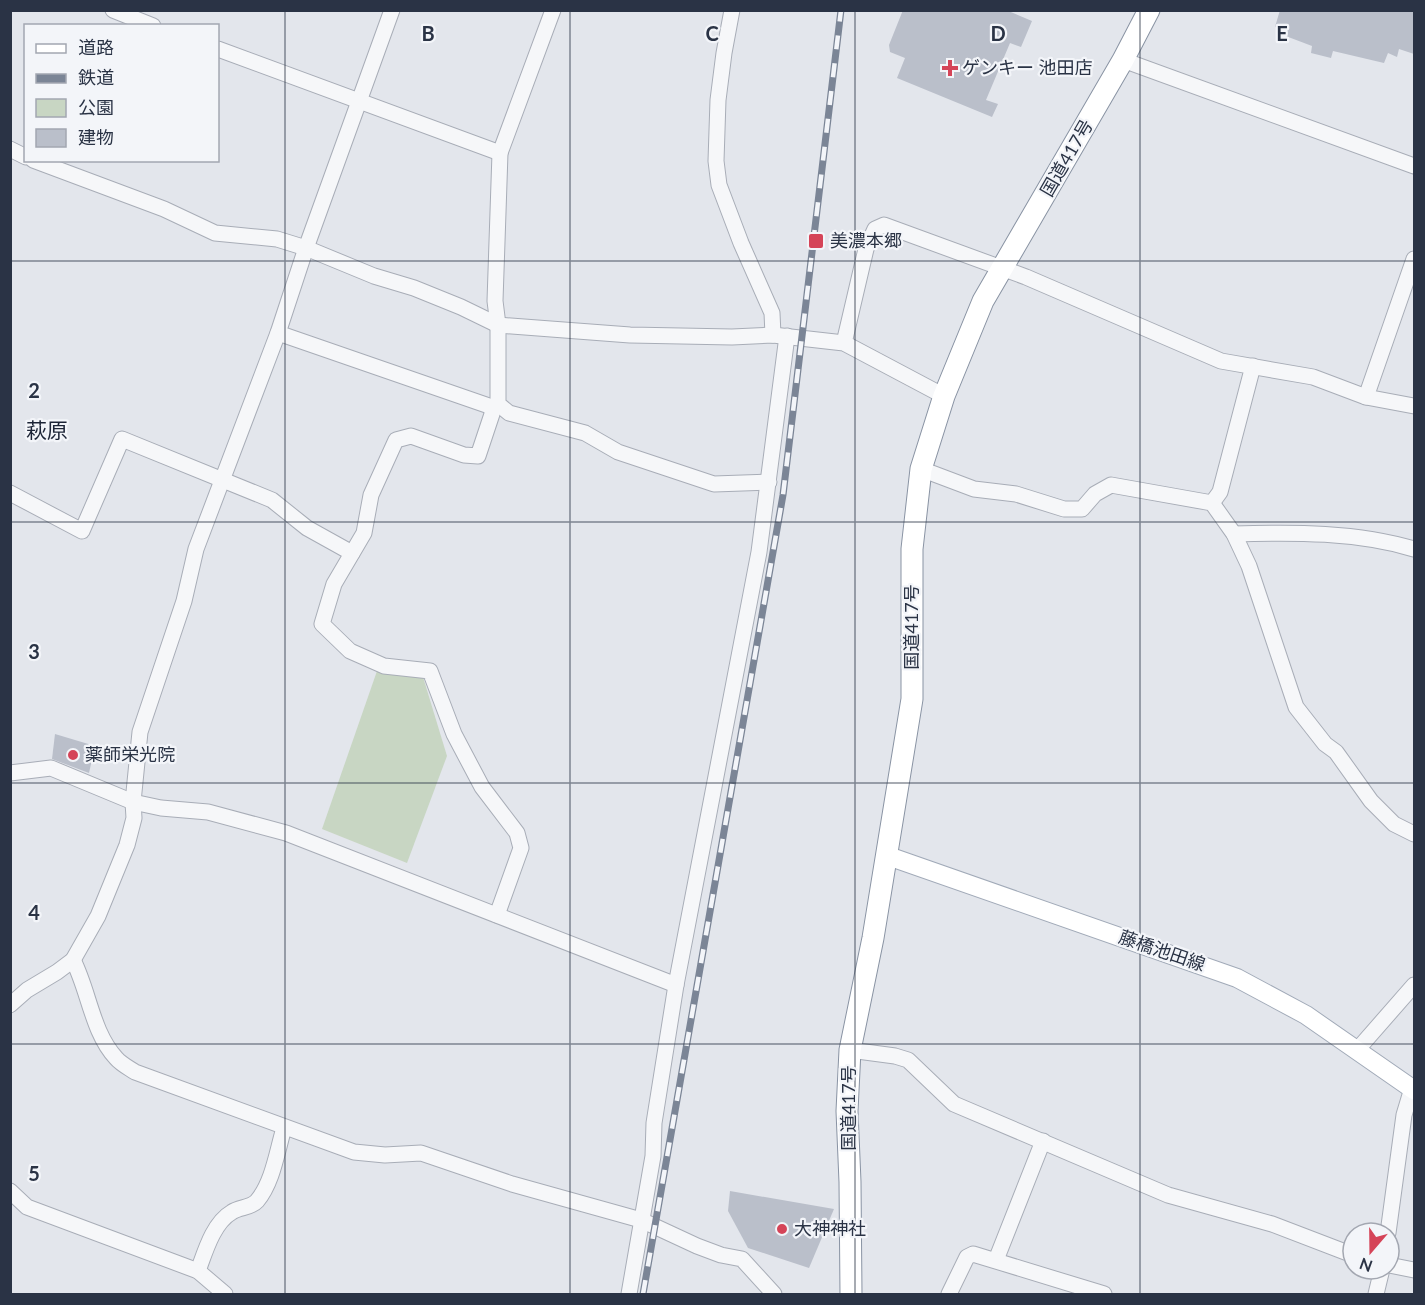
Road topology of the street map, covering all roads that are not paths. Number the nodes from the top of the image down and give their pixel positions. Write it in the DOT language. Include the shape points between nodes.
graph roads {
  1 [pos="113,10"];
  2 [pos="392,10"];
  3 [pos="553,10"];
  4 [pos="732,10"];
  5 [pos="1149,10"];
  6 [pos="148,24"];
  7 [pos="219,50"];
  8 [pos="1123,60"];
  9 [pos="358,102"];
  10 [pos="10,149"];
  11 [pos="500,153"];
  12 [pos="24,156"];
  13 [pos="38,162"];
  14 [pos="1414,166"];
  15 [pos="306,248"];
  16 [pos="1414,259"];
  17 [pos="1003,268"];
  18 [pos="498,325"];
  19 [pos="278,333"];
  20 [pos="780,335"];
  21 [pos="844,343"];
  22 [pos="1253,366"];
  23 [pos="944,396"];
  24 [pos="1366,397"];
  25 [pos="495,406"];
  26 [pos="1414,406"];
  27 [pos="921,469"];
  28 [pos="222,478"];
  29 [pos="769,483"];
  30 [pos="10,493"];
  31 [pos="1212,503"];
  32 [pos="1234,534"];
  33 [pos="1414,549"];
  34 [pos="352,553"];
  35 [pos="10,773"];
  36 [pos="133,802"];
  37 [pos="1414,834"];
  38 [pos="888,856"];
  39 [pos="497,915"];
  40 [pos="73,960"];
  41 [pos="676,985"];
  42 [pos="1414,986"];
  43 [pos="10,1005"];
  44 [pos="1358,1049"];
  45 [pos="850,1050"];
  46 [pos="1414,1090"];
  47 [pos="284,1128"];
  48 [pos="1043,1141"];
  49 [pos="10,1191"];
  50 [pos="641,1220"];
  51 [pos="1390,1221"];
  52 [pos="1341,1250"];
  53 [pos="996,1260"];
  54 [pos="198,1271"];
  55 [pos="225,1294"];
  56 [pos="629,1294"];
  57 [pos="774,1294"];
  58 [pos="851,1294"];
  59 [pos="949,1294"];
  60 [pos="1104,1294"];
  1 -- 6 [label="street"];
  2 -- 9 [label="street"];
  3 -- 11 [label="street"];
  4 -- 20 [label="street" via="718,100 719,185"];
  5 -- 8 [label="highway, 国道417号"];
  7 -- 9 [label="street"];
  8 -- 14 [label="street"];
  8 -- 17 [label="highway, 国道417号"];
  9 -- 11 [label="street"];
  9 -- 15 [label="street"];
  10 -- 12 [label="street"];
  11 -- 18 [label="street" via="495,302"];
  13 -- 15 [label="street" via="215,233 277,239"];
  15 -- 18 [label="street" via="414,288"];
  15 -- 19 [label="street"];
  16 -- 24 [label="street"];
  17 -- 21 [label="street" via="884,225 875,229 866,249"];
  17 -- 22 [label="street" via="1221,361"];
  17 -- 23 [label="highway, 国道417号" via="983,301"];
  18 -- 20 [label="street" via="630,335"];
  18 -- 25 [label="street"];
  19 -- 25 [label="street"];
  19 -- 28 [label="street"];
  20 -- 21 [label="street"];
  20 -- 29 [label="street"];
  21 -- 23 [label="street"];
  22 -- 24 [label="street" via="1313,377"];
  22 -- 31 [label="street" via="1220,492"];
  23 -- 27 [label="highway, 国道417号"];
  24 -- 26 [label="street"];
  25 -- 29 [label="street" via="585,433 618,452 714,484"];
  25 -- 34 [label="street" via="478,456 464,455 411,436 396,440 371,495 364,533"];
  27 -- 31 [label="street" via="974,489 1016,494 1064,509 1082,509 1111,484"];
  27 -- 38 [label="highway, 国道417号" via="912,549 912,699"];
  28 -- 30 [label="street" via="122,439 82,531"];
  28 -- 34 [label="street" via="272,500 307,528"];
  28 -- 36 [label="street" via="140,732"];
  29 -- 41 [label="street" via="738,669"];
  31 -- 32 [label="street"];
  32 -- 33 [label="street" via="1343,536"];
  32 -- 37 [label="street" via="1249,566 1296,707 1336,752 1371,801 1394,824"];
  34 -- 39 [label="street" via="333,584 322,624 350,651 384,666 430,671 454,734 482,787 517,833 521,848"];
  35 -- 36 [label="street" via="51,768"];
  36 -- 39 [label="street" via="208,812 286,833"];
  36 -- 40 [label="street" via="134,818 127,845 98,916"];
  38 -- 44 [label="main road, 藤橋池田線" via="1237,978 1306,1015"];
  38 -- 45 [label="highway, 国道417号"];
  39 -- 41 [label="street"];
  40 -- 43 [label="street"];
  40 -- 47 [label="street" via="95,1022 117,1060 135,1072"];
  41 -- 50 [label="street"];
  42 -- 44 [label="street"];
  44 -- 46 [label="main road, 藤橋池田線"];
  45 -- 48 [label="street" via="908,1060 954,1104"];
  45 -- 58 [label="highway, 国道417号" via="847,1111"];
  46 -- 51 [label="street" via="1404,1115"];
  47 -- 50 [label="street" via="354,1152 421,1153 512,1184"];
  47 -- 54 [label="street" via="266,1187 255,1203 221,1221"];
  48 -- 52 [label="street" via="1168,1195 1272,1224"];
  48 -- 53 [label="street"];
  49 -- 54 [label="street" via="27,1207 43,1214"];
  50 -- 56 [label="street"];
  50 -- 57 [label="street" via="697,1246 742,1259"];
  53 -- 59 [label="street" via="973,1254 967,1257"];
  53 -- 60 [label="street"];
  54 -- 55 [label="street"];
}
